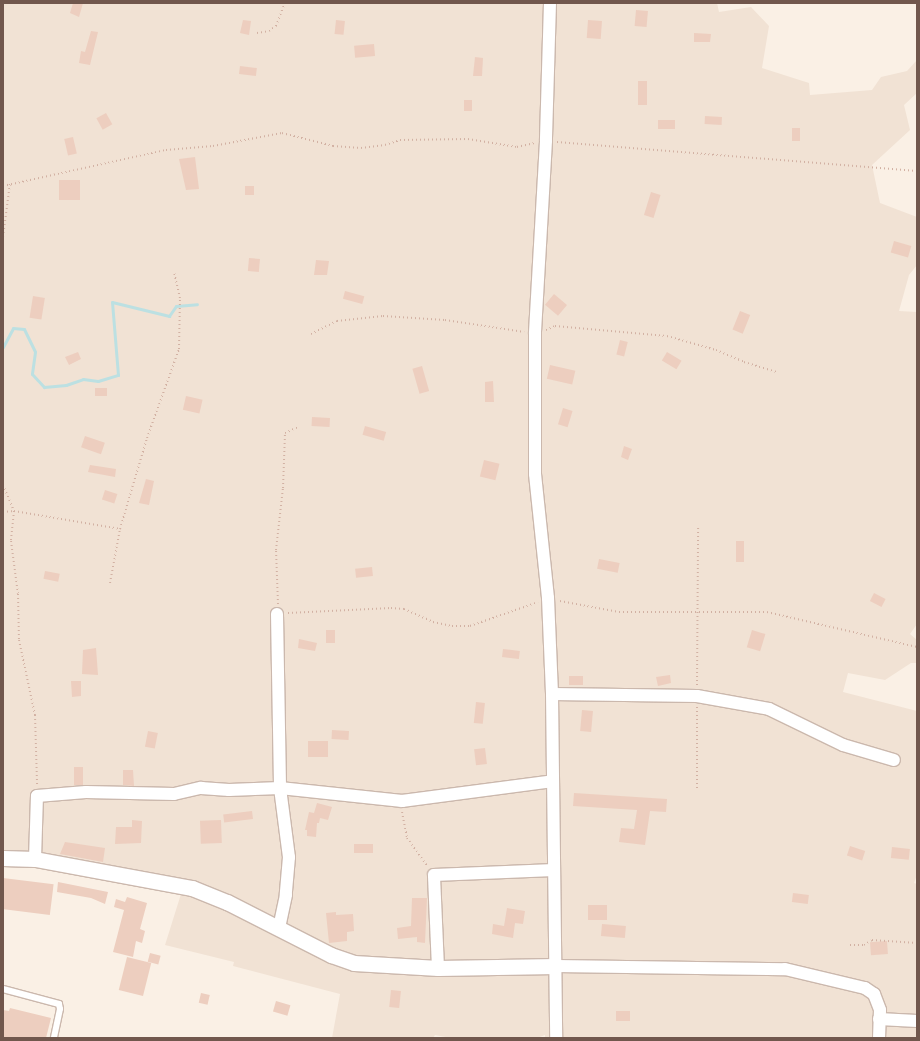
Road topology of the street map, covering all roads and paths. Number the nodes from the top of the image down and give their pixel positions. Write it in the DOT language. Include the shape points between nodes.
graph roads {
  1 [pos="285,3"];
  2 [pos="550,3"];
  3 [pos="257,33"];
  4 [pos="546,141"];
  5 [pos="917,171"];
  6 [pos="10,183"];
  7 [pos="3,186"];
  8 [pos="3,237"];
  9 [pos="174,273"];
  10 [pos="298,427"];
  11 [pos="3,485"];
  12 [pos="14,511"];
  13 [pos="3,512"];
  14 [pos="698,526"];
  15 [pos="120,529"];
  16 [pos="110,583"];
  17 [pos="548,598"];
  18 [pos="698,611"];
  19 [pos="277,614"];
  20 [pos="917,647"];
  21 [pos="552,694"];
  22 [pos="697,696"];
  23 [pos="894,760"];
  24 [pos="553,781"];
  25 [pos="280,788"];
  26 [pos="696,788"];
  27 [pos="37,796"];
  28 [pos="402,801"];
  29 [pos="3,858"];
  30 [pos="35,859"];
  31 [pos="554,870"];
  32 [pos="434,875"];
  33 [pos="279,928"];
  34 [pos="917,943"];
  35 [pos="850,945"];
  36 [pos="556,966"];
  37 [pos="438,968"];
  38 [pos="3,989"];
  39 [pos="880,1019"];
  40 [pos="917,1021"];
  41 [pos="54,1038"];
  42 [pos="556,1038"];
  43 [pos="879,1038"];
  1 -- 3 [label="path" via="276,26 269,31"];
  2 -- 4 [label="street"];
  4 -- 5 [label="path"];
  4 -- 6 [label="path" via="517,146 468,139 400,140 361,148 333,146 282,133 214,146 166,150"];
  4 -- 17 [label="street" via="536,334 535,474"];
  6 -- 7 [label="path"];
  6 -- 8 [label="path"];
  9 -- 15 [label="path" via="180,298 179,349 154,416"];
  10 -- 19 [label="path" via="285,433 283,488 276,550"];
  11 -- 12 [label="path"];
  12 -- 13 [label="path"];
  12 -- 15 [label="path"];
  12 -- 27 [label="path" via="11,541 18,594 19,640 35,715"];
  14 -- 18 [label="path"];
  15 -- 16 [label="path"];
  17 -- 18 [label="path" via="619,612"];
  17 -- 19 [label="path" via="470,626 432,622 404,609 391,608"];
  17 -- 21 [label="street"];
  18 -- 20 [label="path" via="767,612"];
  18 -- 22 [label="path"];
  19 -- 25 [label="street"];
  21 -- 22 [label="street"];
  21 -- 24 [label="street"];
  22 -- 23 [label="street" via="769,709 843,745"];
  22 -- 26 [label="path"];
  24 -- 28 [label="street"];
  24 -- 31 [label="street"];
  25 -- 27 [label="street" via="200,788 174,794 86,792"];
  25 -- 28 [label="street"];
  25 -- 33 [label="street" via="289,857 286,895"];
  27 -- 30 [label="street"];
  28 -- 32 [label="path" via="401,815 407,838"];
  29 -- 30 [label="street"];
  30 -- 33 [label="street" via="183,886 227,902"];
  31 -- 32 [label="street"];
  31 -- 36 [label="street"];
  32 -- 37 [label="street"];
  33 -- 37 [label="street" via="331,955 354,963"];
  34 -- 35 [label="path" via="872,940 864,945"];
  36 -- 37 [label="street"];
  36 -- 39 [label="street" via="785,969 865,988 874,994"];
  36 -- 42 [label="street"];
  38 -- 41 [label="lane" via="59,1004"];
  39 -- 40 [label="street"];
  39 -- 43 [label="street"];
}
